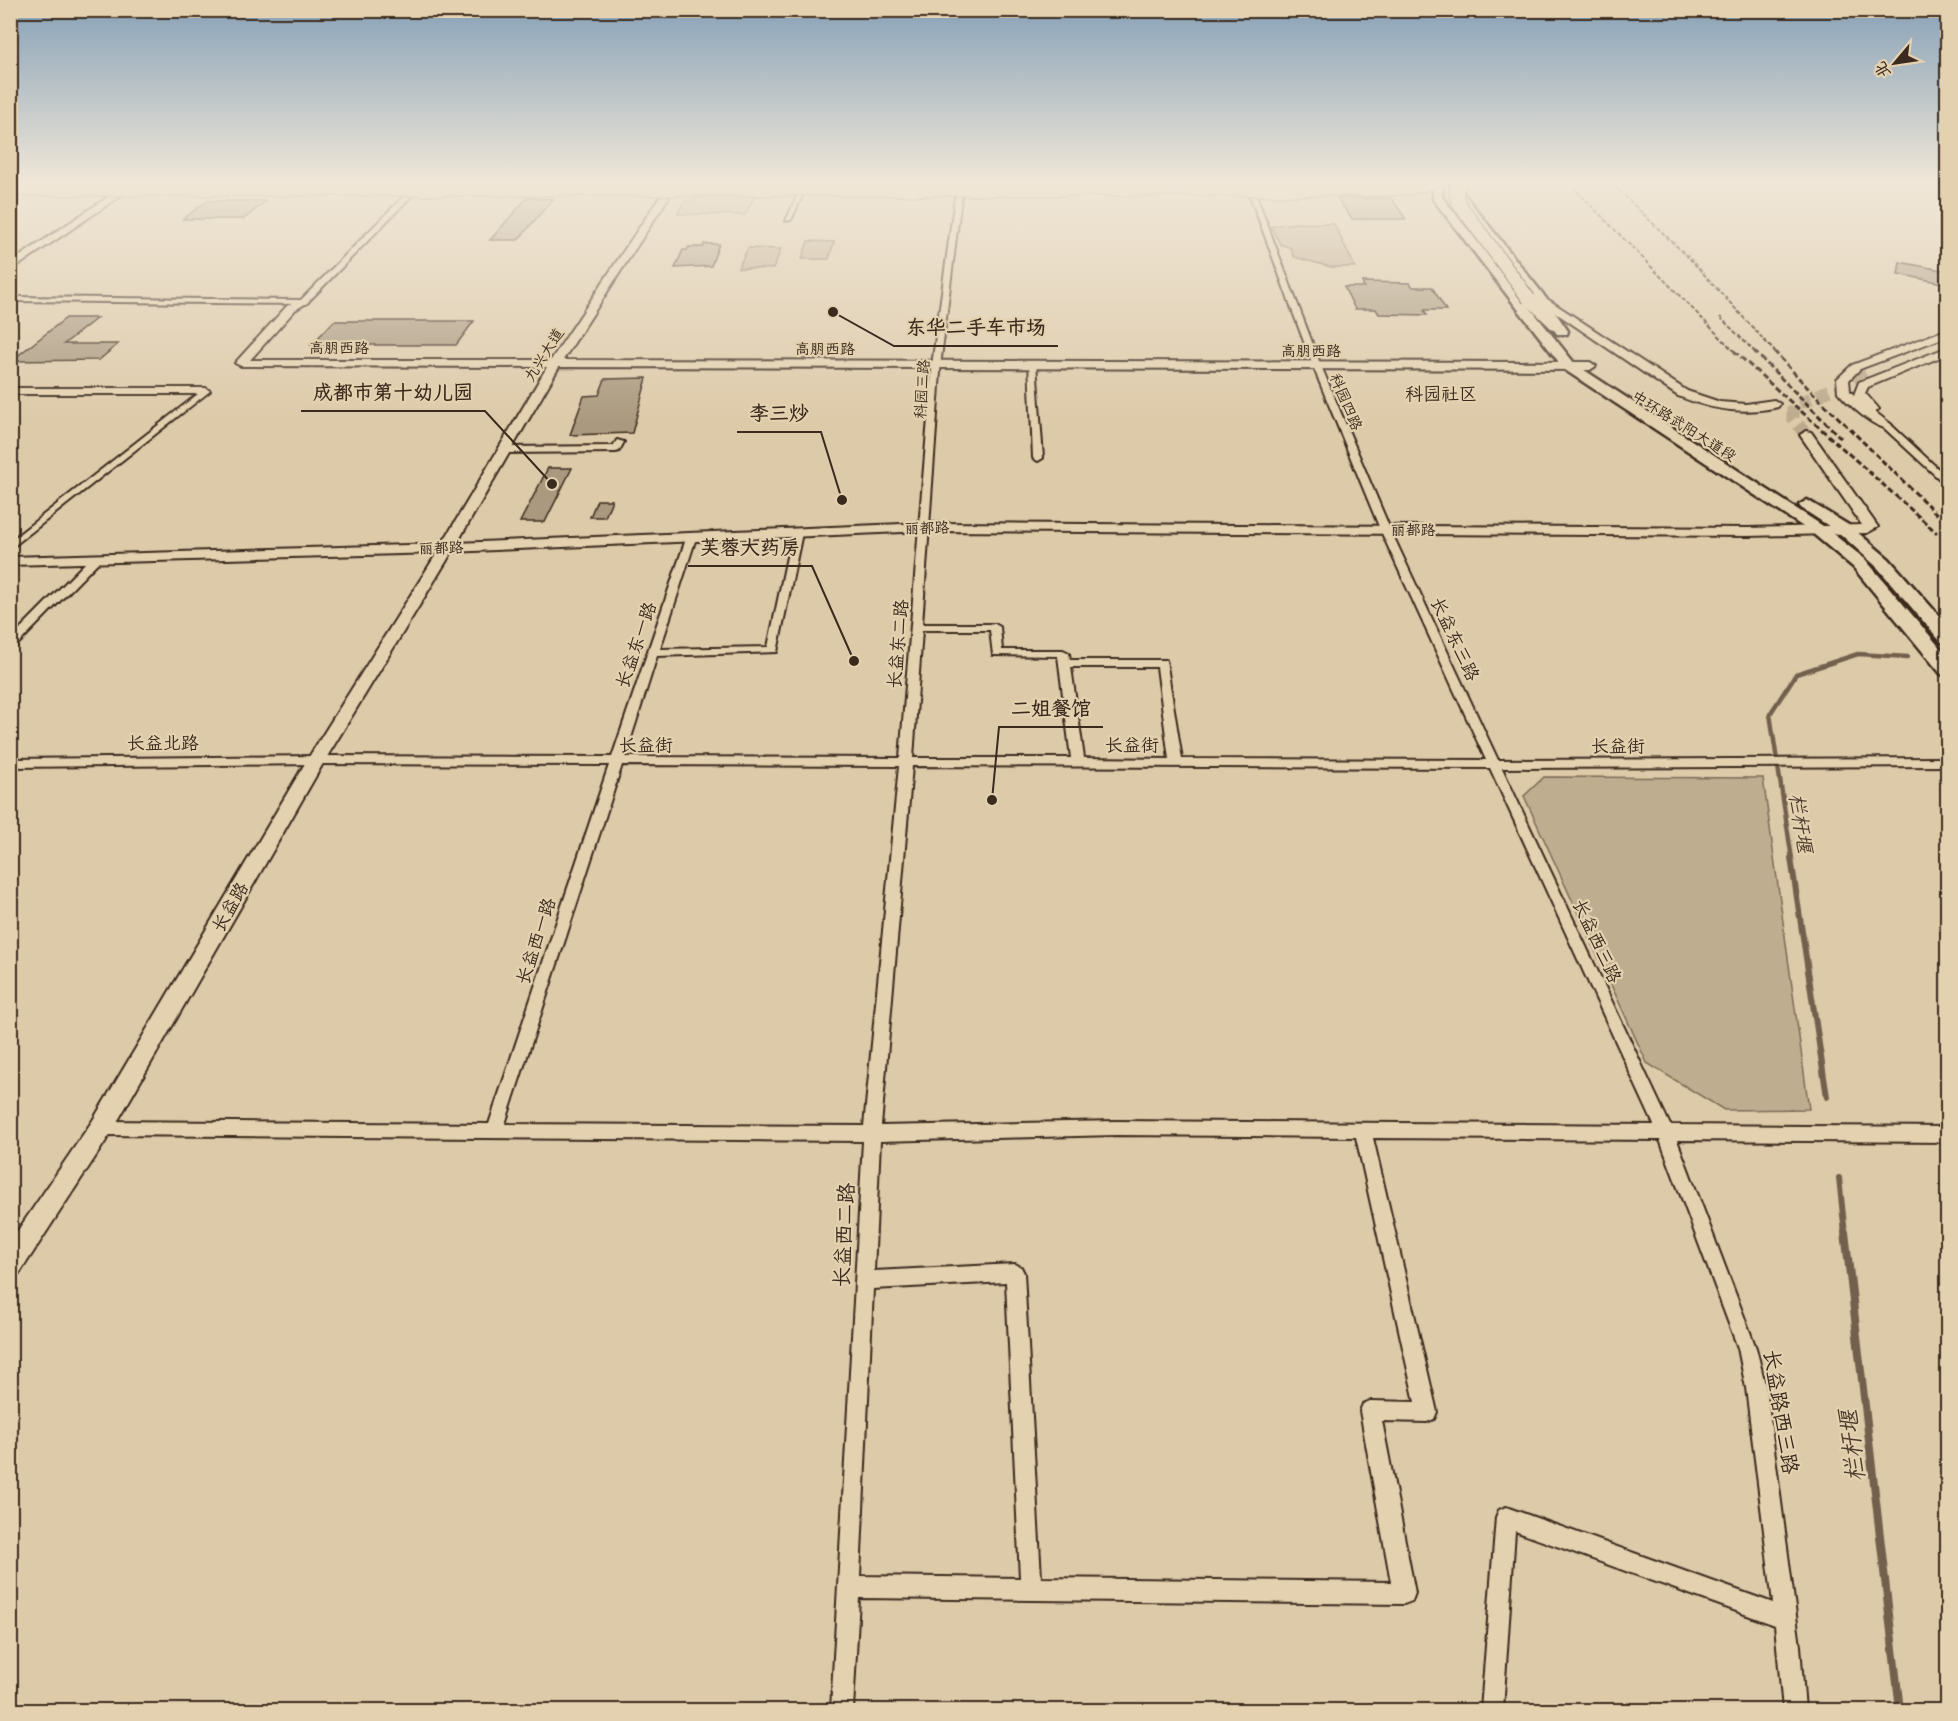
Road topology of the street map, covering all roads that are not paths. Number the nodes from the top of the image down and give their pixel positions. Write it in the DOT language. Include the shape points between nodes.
graph roads {
  1 [pos="342,262"];
  2 [pos="621,262"];
  3 [pos="949,262"];
  4 [pos="1278,262"];
  5 [pos="1493,262"];
  6 [pos="1506,262"];
  7 [pos="1534,297"];
  8 [pos="10,299"];
  9 [pos="303,302"];
  10 [pos="1558,327"];
  11 [pos="1947,334"];
  12 [pos="1947,343"];
  13 [pos="1947,350"];
  14 [pos="1576,358"];
  15 [pos="557,360"];
  16 [pos="937,361"];
  17 [pos="1316,363"];
  18 [pos="1032,364"];
  19 [pos="1867,372"];
  20 [pos="10,391"];
  21 [pos="1774,404"];
  22 [pos="1886,425"];
  23 [pos="1806,435"];
  24 [pos="620,442"];
  25 [pos="505,450"];
  26 [pos="1038,458"];
  27 [pos="1947,484"];
  28 [pos="925,527"];
  29 [pos="1844,528"];
  30 [pos="1817,529"];
  31 [pos="1385,530"];
  32 [pos="797,534"];
  33 [pos="691,538"];
  34 [pos="10,546"];
  35 [pos="447,548"];
  36 [pos="95,559"];
  37 [pos="10,561"];
  38 [pos="917,627"];
  39 [pos="1947,638"];
  40 [pos="10,646"];
  41 [pos="653,653"];
  42 [pos="1065,664"];
  43 [pos="1947,670"];
  44 [pos="316,760"];
  45 [pos="10,762"];
  46 [pos="1947,762"];
  47 [pos="615,763"];
  48 [pos="906,763"];
  49 [pos="1078,763"];
  50 [pos="1176,764"];
  51 [pos="1492,764"];
  52 [pos="101,1128"];
  53 [pos="1363,1131"];
  54 [pos="494,1132"];
  55 [pos="872,1134"];
  56 [pos="1666,1134"];
  57 [pos="1947,1135"];
  58 [pos="10,1264"];
  59 [pos="864,1280"];
  60 [pos="849,1587"];
  61 [pos="1031,1587"];
  62 [pos="1785,1617"];
  63 [pos="842,1710"];
  64 [pos="1492,1710"];
  65 [pos="1794,1710"];
  1 -- 9 [label="street"];
  2 -- 15 [label="street, 九兴大道"];
  3 -- 16 [label="street, 科园三路"];
  4 -- 17 [label="street, 科园四路"];
  5 -- 14 [label="main road"];
  6 -- 7 [label="highway, bridge"];
  7 -- 10 [label="highway"];
  7 -- 21 [label="street" via="1688,396 1741,409"];
  8 -- 9 [label="street"];
  9 -- 15 [label="street, 高朋西路" via="304,308 251,359"];
  10 -- 14 [label="main road, 中环路武阳大道段"];
  11 -- 19 [label="street"];
  12 -- 19 [label="street"];
  13 -- 19 [label="street"];
  14 -- 17 [label="street, 高朋西路"];
  14 -- 29 [label="main road, 中环路武阳大道段"];
  14 -- 30 [label="main road, 中环路武阳大道段"];
  15 -- 16 [label="street, 高朋西路"];
  15 -- 25 [label="street, 九兴大道"];
  16 -- 17 [label="street, 高朋西路"];
  16 -- 18 [label="street, 高朋西路"];
  16 -- 28 [label="street, 科园三路"];
  17 -- 18 [label="street, 高朋西路"];
  17 -- 31 [label="street, 科园四路"];
  18 -- 26 [label="street"];
  19 -- 22 [label="street" via="1859,393"];
  19 -- 22 [label="street" via="1843,379 1844,392"];
  20 -- 34 [label="street" via="206,391"];
  22 -- 27 [label="street"];
  23 -- 29 [label="street, 丽都路" via="1871,526"];
  24 -- 25 [label="street" via="616,449 578,446"];
  25 -- 35 [label="street, 九兴大道"];
  28 -- 31 [label="street, 丽都路"];
  28 -- 32 [label="street, 丽都路"];
  28 -- 38 [label="street, 长益东二路"];
  29 -- 30 [label="street, 丽都路"];
  29 -- 39 [label="main road, 中环路武阳大道段" via="1883,562"];
  30 -- 31 [label="street, 丽都路"];
  30 -- 43 [label="main road, 中环路武阳大道段" via="1859,563"];
  31 -- 51 [label="street, 长益东三路"];
  32 -- 33 [label="street, 丽都路"];
  32 -- 41 [label="street" via="773,650"];
  33 -- 35 [label="street, 丽都路"];
  33 -- 41 [label="street, 长益东一路"];
  35 -- 36 [label="street, 丽都路"];
  35 -- 44 [label="street, 长益路"];
  36 -- 37 [label="street, 丽都路"];
  36 -- 40 [label="street"];
  38 -- 42 [label="street" via="995,627 997,653 1063,653"];
  38 -- 48 [label="street, 长益东二路"];
  41 -- 47 [label="street, 长益东一路"];
  42 -- 49 [label="street"];
  42 -- 50 [label="street" via="1162,663"];
  44 -- 45 [label="street, 长益北路"];
  44 -- 47 [label="street, 长益街"];
  44 -- 52 [label="street, 长益路"];
  46 -- 51 [label="street, 长益街"];
  47 -- 48 [label="street, 长益街"];
  47 -- 54 [label="street, 长益西一路"];
  48 -- 49 [label="street, 长益街"];
  48 -- 55 [label="street, 长益西二路"];
  49 -- 50 [label="street, 长益街"];
  50 -- 51 [label="street, 长益街"];
  51 -- 56 [label="street, 长益西三路"];
  52 -- 54 [label="street"];
  52 -- 58 [label="street, 长益路"];
  53 -- 55 [label="street" via="1116,1128"];
  53 -- 56 [label="street"];
  53 -- 61 [label="street" via="1427,1412 1370,1411 1404,1593"];
  54 -- 55 [label="street"];
  55 -- 59 [label="street, 长益西二路"];
  56 -- 57 [label="street"];
  56 -- 62 [label="street, 长益路西三路" via="1747,1348 1756,1388"];
  59 -- 60 [label="street, 长益西二路"];
  59 -- 61 [label="street" via="1016,1273"];
  60 -- 61 [label="street"];
  60 -- 63 [label="street, 长益西二路"];
  62 -- 64 [label="street" via="1506,1517"];
  62 -- 65 [label="street, 长益路西三路"];
}
